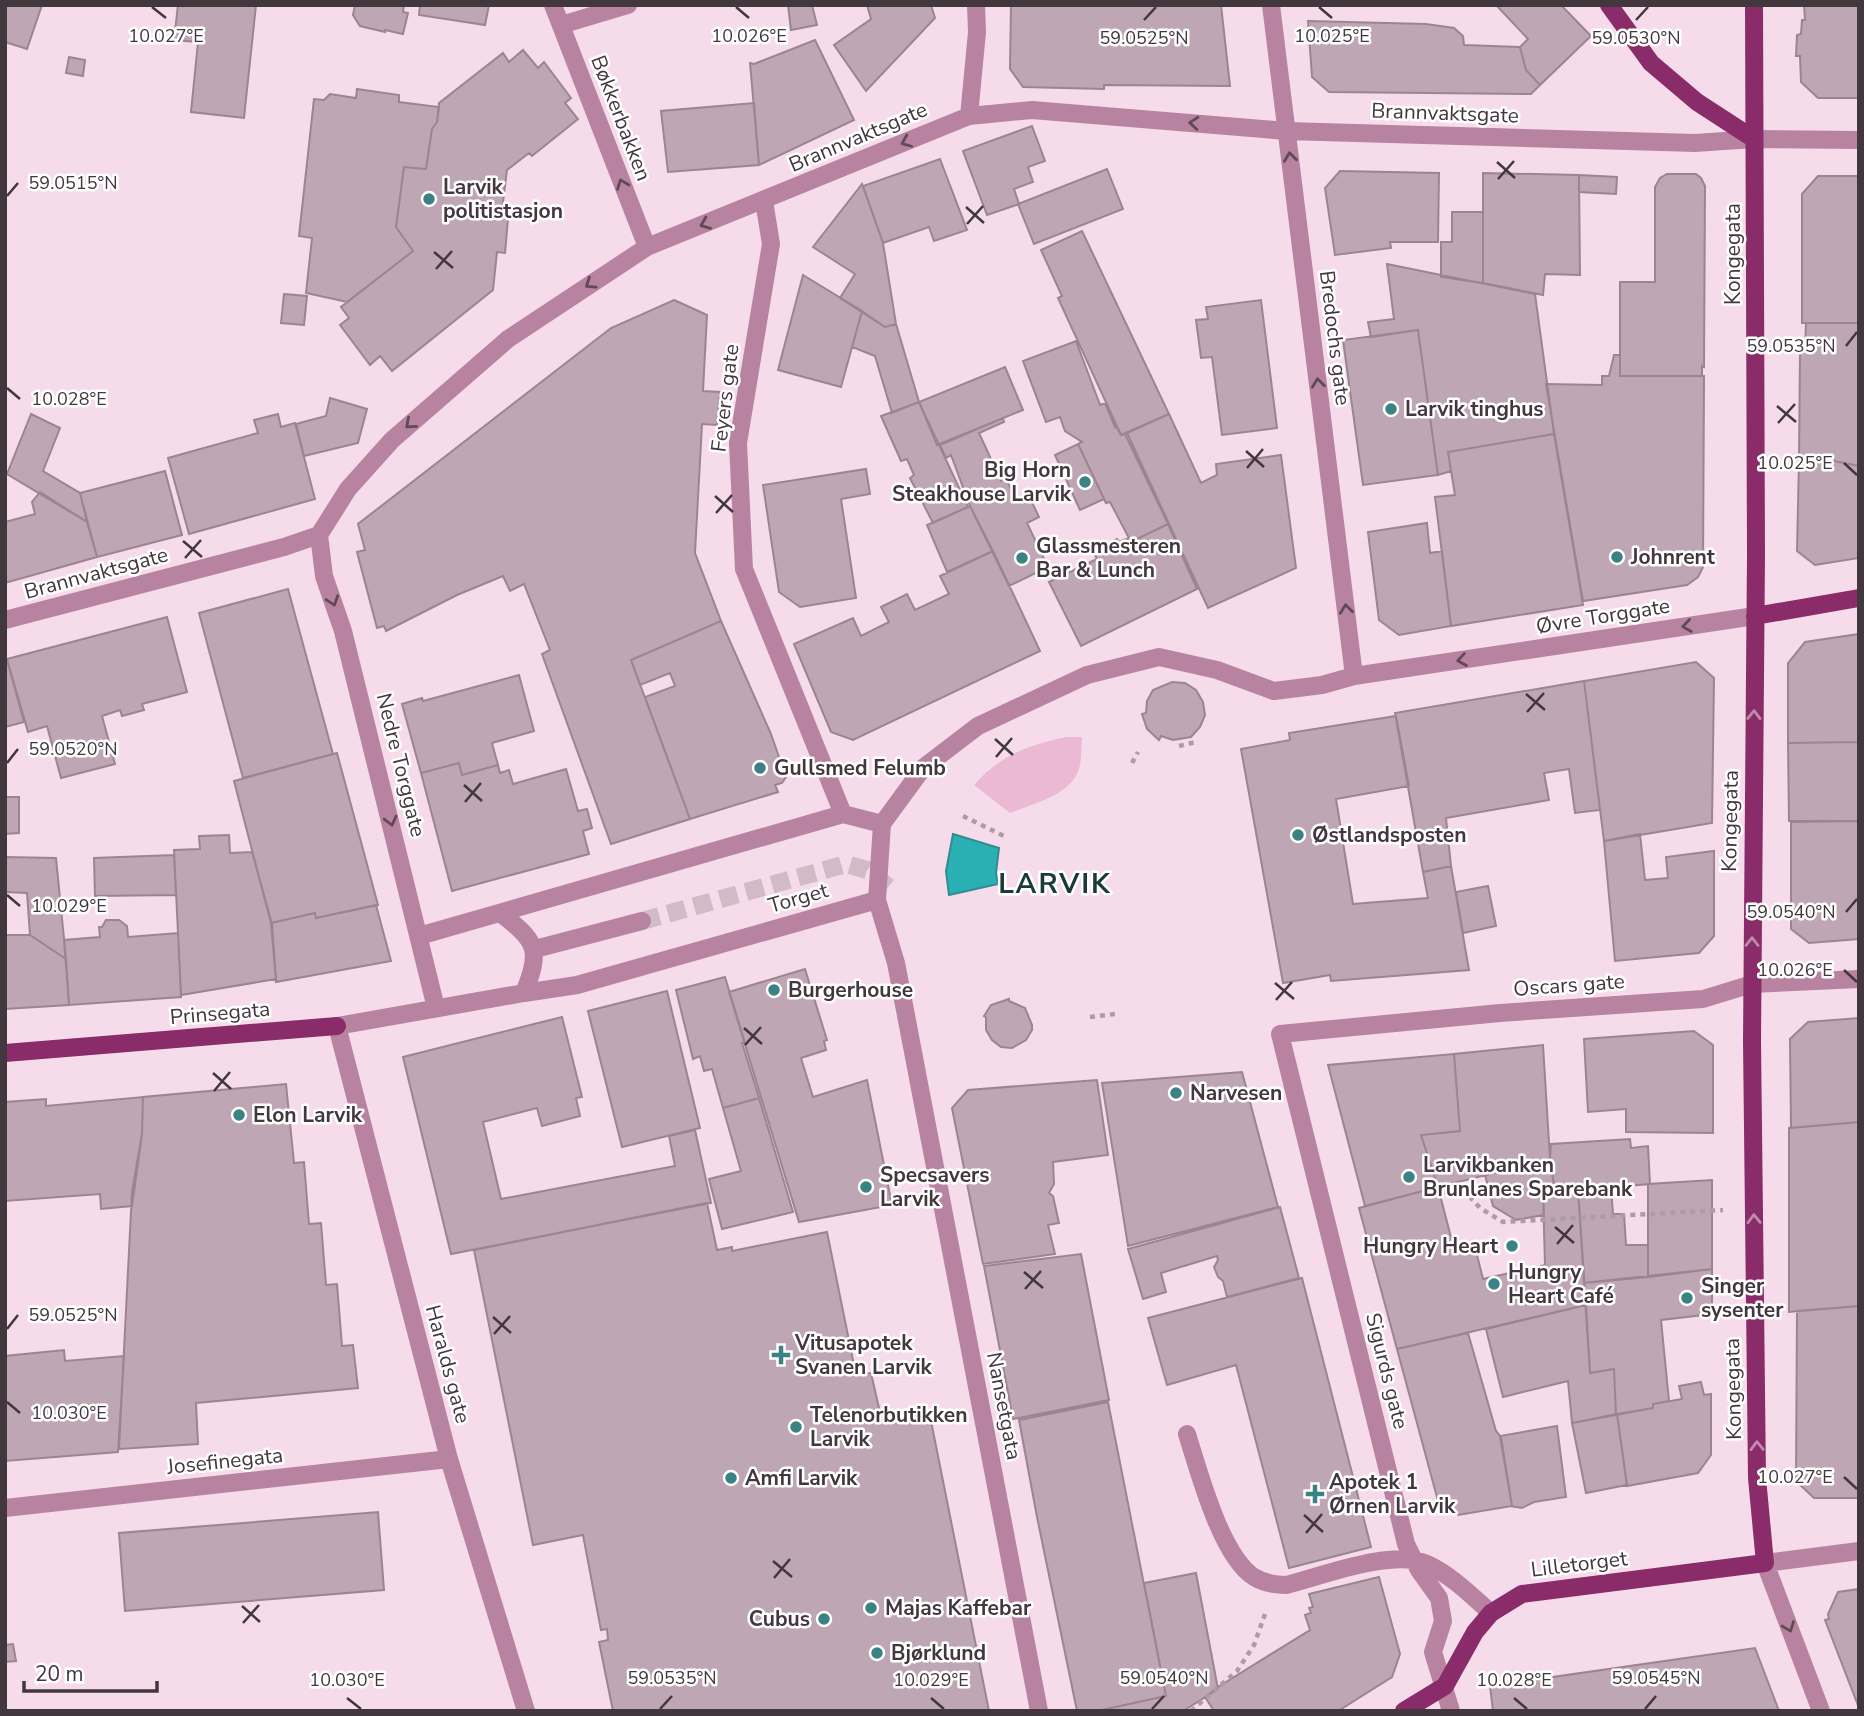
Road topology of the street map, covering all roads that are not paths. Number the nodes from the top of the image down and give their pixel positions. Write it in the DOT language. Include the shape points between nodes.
graph roads {
  1 [pos="553,5"];
  2 [pos="628,5"];
  3 [pos="976,5"];
  4 [pos="1271,5"];
  5 [pos="1609,5"];
  6 [pos="1754,5"];
  7 [pos="561,25"];
  8 [pos="969,116"];
  9 [pos="1287,131"];
  10 [pos="1754,139"];
  11 [pos="1859,140"];
  12 [pos="764,201"];
  13 [pos="647,247"];
  14 [pos="319,535"];
  15 [pos="1859,598"];
  16 [pos="1755,616"];
  17 [pos="5,620"];
  18 [pos="1354,676"];
  19 [pos="844,814"];
  20 [pos="882,824"];
  21 [pos="877,900"];
  22 [pos="500,913"];
  23 [pos="642,921"];
  24 [pos="419,936"];
  25 [pos="535,949"];
  26 [pos="1859,979"];
  27 [pos="1752,984"];
  28 [pos="524,993"];
  29 [pos="436,1008"];
  30 [pos="337,1026"];
  31 [pos="1280,1034"];
  32 [pos="5,1053"];
  33 [pos="1186,1434"];
  34 [pos="449,1459"];
  35 [pos="5,1508"];
  36 [pos="1859,1550"];
  37 [pos="1414,1560"];
  38 [pos="1765,1563"];
  39 [pos="1491,1613"];
  40 [pos="1445,1686"];
  41 [pos="526,1711"];
  42 [pos="1039,1711"];
  43 [pos="1404,1711"];
  44 [pos="1451,1711"];
  45 [pos="1821,1711"];
  1 -- 7 [label="street, Bøkkerbakken"];
  2 -- 7 [label="street"];
  3 -- 8 [label="street"];
  4 -- 9 [label="street, Bredochs gate"];
  5 -- 10 [label="main road" via="1651,63 1696,102"];
  6 -- 10 [label="main road, Kongegata"];
  13 -- 7 [label="street, Bøkkerbakken, one-way"];
  9 -- 8 [label="street, Brannvaktsgate, one-way" via="1032,110"];
  8 -- 12 [label="street, Brannvaktsgate, one-way"];
  9 -- 10 [label="street, Brannvaktsgate" via="1695,144"];
  18 -- 9 [label="street, Bredochs gate, one-way"];
  10 -- 11 [label="street, Brannvaktsgate"];
  10 -- 16 [label="main road, Kongegata"];
  12 -- 13 [label="street, Brannvaktsgate, one-way"];
  12 -- 19 [label="street, Feyers gate" via="771,244 738,443 744,569"];
  13 -- 14 [label="street, Brannvaktsgate, one-way" via="508,339 392,440 348,489"];
  14 -- 17 [label="street, Brannvaktsgate"];
  14 -- 24 [label="street, Nedre Torggate, one-way" via="324,576 343,631"];
  15 -- 16 [label="main road, Øvre Torggate"];
  16 -- 18 [label="street, Øvre Torggate, one-way"];
  27 -- 16 [label="main road, Kongegata, one-way"];
  18 -- 20 [label="street, Øvre Torggate" via="1274,691 1217,670 1159,657 1087,675 978,726 923,768"];
  19 -- 20 [label="street"];
  19 -- 22 [label="street"];
  20 -- 21 [label="street"];
  21 -- 28 [label="street, Torget" via="577,985"];
  21 -- 42 [label="street, Nansetgata" via="896,962"];
  22 -- 24 [label="street"];
  22 -- 25 [label="street" via="523,931"];
  23 -- 25 [label="street"];
  24 -- 29 [label="street, Nedre Torggate"];
  25 -- 28 [label="street" via="534,969"];
  26 -- 27 [label="street, Oscars gate"];
  27 -- 31 [label="street, Oscars gate" via="1703,999"];
  38 -- 27 [label="main road, Kongegata, one-way" via="1757,1478"];
  28 -- 29 [label="street, Torget"];
  29 -- 30 [label="street, Prinsegata"];
  30 -- 32 [label="main road, Prinsegata"];
  30 -- 34 [label="street, Haralds gate"];
  31 -- 37 [label="street, Sigurds gate" via="1406,1544"];
  33 -- 37 [label="street" via="1218,1526 1239,1564 1254,1577 1286,1585 1386,1559"];
  34 -- 35 [label="street, Josefinegata"];
  34 -- 41 [label="street, Haralds gate"];
  36 -- 38 [label="street"];
  37 -- 39 [label="street" via="1452,1580"];
  37 -- 40 [label="street, Sigurds gate" via="1439,1598 1443,1621 1433,1652"];
  38 -- 39 [label="main road, Lilletorget" via="1522,1594"];
  38 -- 45 [label="street, Kongegata, one-way"];
  39 -- 40 [label="main road, Lilletorget"];
  40 -- 43 [label="main road"];
  40 -- 44 [label="street, Sigurds gate"];
}
